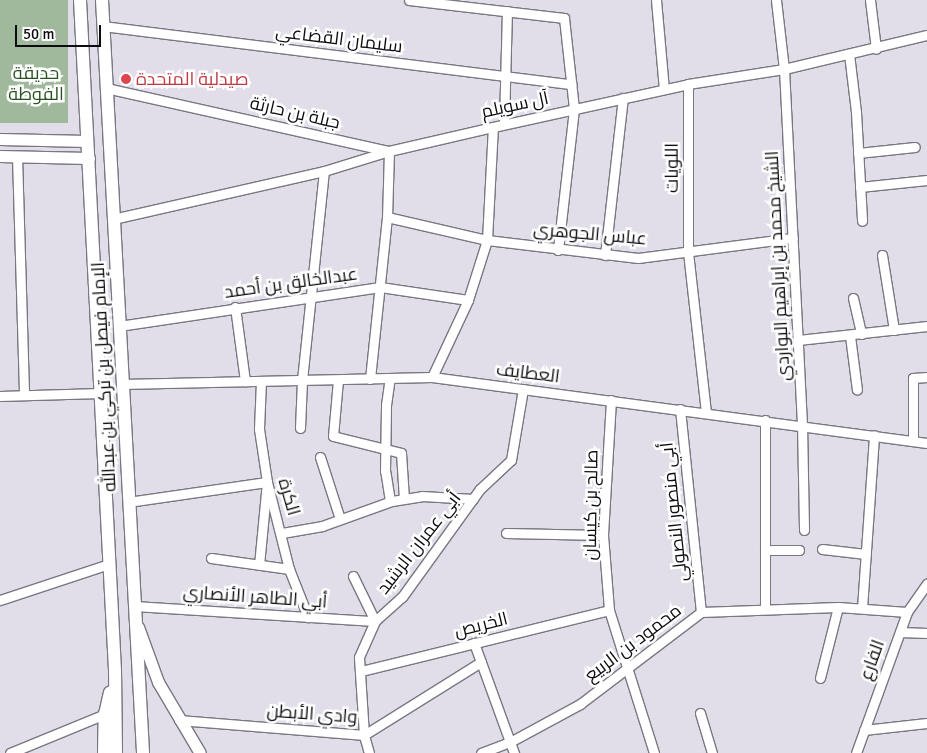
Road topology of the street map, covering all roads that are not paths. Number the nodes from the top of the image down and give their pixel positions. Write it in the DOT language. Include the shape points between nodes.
graph roads {
  1 [pos="80,0"];
  2 [pos="102,0"];
  3 [pos="409,0"];
  4 [pos="656,0"];
  5 [pos="776,0"];
  6 [pos="870,0"];
  7 [pos="449,2"];
  8 [pos="484,4"];
  9 [pos="507,11"];
  10 [pos="103,26"];
  11 [pos="927,35"];
  12 [pos="876,48"];
  13 [pos="849,54"];
  14 [pos="784,68"];
  15 [pos="507,76"];
  16 [pos="571,84"];
  17 [pos="688,84"];
  18 [pos="106,88"];
  19 [pos="664,89"];
  20 [pos="623,98"];
  21 [pos="574,109"];
  22 [pos="504,124"];
  23 [pos="493,126"];
  24 [pos="0,139"];
  25 [pos="88,141"];
  26 [pos="915,147"];
  27 [pos="389,151"];
  28 [pos="858,153"];
  29 [pos="0,156"];
  30 [pos="16,156"];
  31 [pos="88,158"];
  32 [pos="324,171"];
  33 [pos="927,180"];
  34 [pos="860,187"];
  35 [pos="387,217"];
  36 [pos="113,219"];
  37 [pos="862,221"];
  38 [pos="793,238"];
  39 [pos="487,240"];
  40 [pos="558,250"];
  41 [pos="688,252"];
  42 [pos="605,255"];
  43 [pos="882,255"];
  44 [pos="380,287"];
  45 [pos="310,297"];
  46 [pos="853,298"];
  47 [pos="468,300"];
  48 [pos="235,307"];
  49 [pos="119,326"];
  50 [pos="927,326"];
  51 [pos="894,330"];
  52 [pos="862,334"];
  53 [pos="850,336"];
  54 [pos="798,340"];
  55 [pos="432,377"];
  56 [pos="927,377"];
  57 [pos="390,378"];
  58 [pos="370,379"];
  59 [pos="302,380"];
  60 [pos="338,380"];
  61 [pos="261,381"];
  62 [pos="245,382"];
  63 [pos="122,384"];
  64 [pos="523,389"];
  65 [pos="857,390"];
  66 [pos="100,393"];
  67 [pos="24,395"];
  68 [pos="0,396"];
  69 [pos="611,400"];
  70 [pos="680,409"];
  71 [pos="706,412"];
  72 [pos="764,420"];
  73 [pos="802,424"];
  74 [pos="300,428"];
  75 [pos="874,435"];
  76 [pos="913,441"];
  77 [pos="927,443"];
  78 [pos="385,448"];
  79 [pos="320,456"];
  80 [pos="267,482"];
  81 [pos="404,499"];
  82 [pos="473,499"];
  83 [pos="128,502"];
  84 [pos="390,502"];
  85 [pos="340,519"];
  86 [pos="804,530"];
  87 [pos="282,533"];
  88 [pos="506,533"];
  89 [pos="603,535"];
  90 [pos="822,549"];
  91 [pos="765,550"];
  92 [pos="799,550"];
  93 [pos="866,554"];
  94 [pos="211,558"];
  95 [pos="109,564"];
  96 [pos="258,565"];
  97 [pos="289,569"];
  98 [pos="353,576"];
  99 [pos="927,583"];
  100 [pos="0,600"];
  101 [pos="838,607"];
  102 [pos="862,608"];
  103 [pos="765,609"];
  104 [pos="134,610"];
  105 [pos="610,610"];
  106 [pos="701,612"];
  107 [pos="907,612"];
  108 [pos="308,617"];
  109 [pos="375,621"];
  110 [pos="900,632"];
  111 [pos="927,633"];
  112 [pos="474,643"];
  113 [pos="481,662"];
  114 [pos="628,667"];
  115 [pos="114,671"];
  116 [pos="361,671"];
  117 [pos="820,678"];
  118 [pos="700,713"];
  119 [pos="105,714"];
  120 [pos="179,720"];
  121 [pos="927,723"];
  122 [pos="864,730"];
  123 [pos="364,734"];
  124 [pos="510,742"];
  125 [pos="10,753"];
  126 [pos="104,753"];
  127 [pos="116,753"];
  128 [pos="143,753"];
  129 [pos="200,753"];
  130 [pos="369,753"];
  131 [pos="481,753"];
  132 [pos="514,753"];
  133 [pos="654,753"];
  134 [pos="712,753"];
  135 [pos="856,753"];
  1 -- 25 [label="main road, الإمام فيصل بن تركي بن عبدالله"];
  2 -- 10 [label="main road, الإمام فيصل بن تركي بن عبدالله"];
  3 -- 7 [label="street"];
  4 -- 19 [label="street"];
  5 -- 14 [label="street, الشيخ محمد بن إبراهيم البواردي"];
  6 -- 12 [label="street"];
  7 -- 8 [label="street"];
  8 -- 9 [label="street"];
  9 -- 15 [label="street"];
  9 -- 16 [label="street" via="564,18"];
  10 -- 15 [label="street, سليمان القضاعي"];
  10 -- 18 [label="main road, الإمام فيصل بن تركي بن عبدالله"];
  11 -- 12 [label="street, آل سويلم"];
  12 -- 13 [label="street, آل سويلم"];
  13 -- 14 [label="street, آل سويلم"];
  13 -- 28 [label="street"];
  14 -- 17 [label="street, آل سويلم"];
  14 -- 38 [label="street, الشيخ محمد بن إبراهيم البواردي"];
  15 -- 16 [label="street, سليمان القضاعي"];
  15 -- 22 [label="street"];
  16 -- 21 [label="street"];
  17 -- 19 [label="street, آل سويلم"];
  17 -- 41 [label="street, اللويات"];
  18 -- 27 [label="street, جبلة بن حارثة"];
  18 -- 36 [label="main road, الإمام فيصل بن تركي بن عبدالله"];
  19 -- 20 [label="street, آل سويلم"];
  20 -- 21 [label="street, آل سويلم"];
  20 -- 42 [label="street"];
  21 -- 22 [label="street, آل سويلم"];
  21 -- 40 [label="street"];
  22 -- 23 [label="street, آل سويلم"];
  23 -- 27 [label="street, آل سويلم"];
  23 -- 39 [label="street"];
  24 -- 25 [label="street"];
  25 -- 31 [label="main road, الإمام فيصل بن تركي بن عبدالله"];
  26 -- 28 [label="street"];
  27 -- 32 [label="street, آل سويلم"];
  27 -- 35 [label="street"];
  28 -- 34 [label="street"];
  29 -- 30 [label="street"];
  30 -- 31 [label="street"];
  30 -- 67 [label="street"];
  31 -- 66 [label="main road, الإمام فيصل بن تركي بن عبدالله"];
  32 -- 36 [label="street, آل سويلم"];
  32 -- 45 [label="street"];
  33 -- 34 [label="street"];
  34 -- 37 [label="street"];
  35 -- 39 [label="street, عباس الجوهري"];
  35 -- 44 [label="street"];
  36 -- 49 [label="main road, الإمام فيصل بن تركي بن عبدالله"];
  38 -- 41 [label="street, عباس الجوهري"];
  38 -- 54 [label="street, الشيخ محمد بن إبراهيم البواردي"];
  39 -- 40 [label="street, عباس الجوهري"];
  39 -- 47 [label="street"];
  40 -- 42 [label="street, عباس الجوهري"];
  41 -- 42 [label="street, عباس الجوهري" via="638,258"];
  41 -- 71 [label="street, اللويات"];
  43 -- 51 [label="street"];
  44 -- 45 [label="street, عبدالخالق بن أحمد"];
  44 -- 47 [label="street, عبدالخالق بن أحمد"];
  44 -- 58 [label="street"];
  45 -- 48 [label="street, عبدالخالق بن أحمد"];
  45 -- 59 [label="street"];
  46 -- 52 [label="street"];
  47 -- 55 [label="street"];
  48 -- 49 [label="street, عبدالخالق بن أحمد"];
  48 -- 62 [label="street"];
  49 -- 63 [label="main road, الإمام فيصل بن تركي بن عبدالله"];
  50 -- 51 [label="street"];
  51 -- 52 [label="street"];
  52 -- 53 [label="street"];
  53 -- 54 [label="street"];
  53 -- 65 [label="street"];
  54 -- 73 [label="street, الشيخ محمد بن إبراهيم البواردي"];
  55 -- 57 [label="street, العطايف"];
  55 -- 64 [label="street, العطايف"];
  56 -- 76 [label="street" via="913,378"];
  57 -- 58 [label="street, العطايف"];
  57 -- 78 [label="street"];
  58 -- 60 [label="street, العطايف"];
  59 -- 60 [label="street, العطايف"];
  59 -- 61 [label="street, العطايف"];
  59 -- 74 [label="street"];
  60 -- 78 [label="street" via="333,436"];
  61 -- 62 [label="street, العطايف"];
  61 -- 80 [label="street, الكرة" via="259,429"];
  62 -- 63 [label="street, العطايف"];
  63 -- 83 [label="main road, الإمام فيصل بن تركي بن عبدالله"];
  64 -- 69 [label="street, العطايف"];
  64 -- 82 [label="street, أبي عمران الرشيد" via="511,460"];
  66 -- 67 [label="street"];
  66 -- 95 [label="main road, الإمام فيصل بن تركي بن عبدالله"];
  67 -- 68 [label="street"];
  69 -- 70 [label="street, العطايف"];
  69 -- 89 [label="street, صالح بن كيسان"];
  70 -- 71 [label="street, العطايف"];
  70 -- 106 [label="street, أبي منصور النصولي"];
  71 -- 72 [label="street, العطايف"];
  72 -- 73 [label="street, العطايف"];
  72 -- 91 [label="street"];
  73 -- 75 [label="street, العطايف"];
  73 -- 86 [label="street, الشيخ محمد بن إبراهيم البواردي"];
  75 -- 76 [label="street, العطايف"];
  75 -- 93 [label="street"];
  76 -- 77 [label="street, العطايف"];
  78 -- 81 [label="street" via="402,453"];
  78 -- 84 [label="street"];
  79 -- 85 [label="street"];
  80 -- 83 [label="street"];
  80 -- 87 [label="street, الكرة"];
  80 -- 96 [label="street"];
  81 -- 82 [label="street" via="422,496"];
  81 -- 84 [label="street"];
  82 -- 109 [label="street, أبي عمران الرشيد" via="402,597"];
  83 -- 104 [label="main road, الإمام فيصل بن تركي بن عبدالله"];
  84 -- 85 [label="street"];
  85 -- 87 [label="street" via="322,526"];
  87 -- 97 [label="street, الكرة"];
  88 -- 89 [label="street"];
  89 -- 105 [label="street, صالح بن كيسان"];
  90 -- 93 [label="street"];
  91 -- 92 [label="street"];
  91 -- 103 [label="street"];
  93 -- 102 [label="street"];
  94 -- 96 [label="street"];
  95 -- 100 [label="street"];
  95 -- 115 [label="main road, الإمام فيصل بن تركي بن عبدالله"];
  96 -- 97 [label="street"];
  97 -- 108 [label="street, الكرة"];
  98 -- 109 [label="street"];
  99 -- 107 [label="street, الفارع"];
  101 -- 102 [label="street, محمود بن الربيع"];
  101 -- 103 [label="street, محمود بن الربيع"];
  101 -- 117 [label="street"];
  102 -- 107 [label="street, محمود بن الربيع"];
  103 -- 106 [label="street, محمود بن الربيع"];
  104 -- 108 [label="street, أبي الطاهر الأنصاري"];
  104 -- 120 [label="street" via="158,682"];
  104 -- 128 [label="main road, الإمام فيصل بن تركي بن عبدالله"];
  105 -- 112 [label="street, الخريص"];
  105 -- 114 [label="street, صالح بن كيسان"];
  106 -- 114 [label="street, محمود بن الربيع"];
  107 -- 110 [label="street, الفارع"];
  108 -- 109 [label="street, أبي الطاهر الأنصاري"];
  109 -- 116 [label="street, أبي عمران الرشيد" via="360,657"];
  110 -- 111 [label="street"];
  110 -- 122 [label="street, الفارع"];
  112 -- 113 [label="street"];
  112 -- 116 [label="street, الخريص"];
  113 -- 123 [label="street, وادي الأبطن"];
  113 -- 124 [label="street"];
  114 -- 124 [label="street, محمود بن الربيع" via="580,704"];
  114 -- 133 [label="street, صالح بن كيسان"];
  115 -- 119 [label="main road"];
  115 -- 127 [label="main road, الإمام فيصل بن تركي بن عبدالله"];
  116 -- 123 [label="street, أبي عمران الرشيد"];
  118 -- 134 [label="street"];
  119 -- 125 [label="street"];
  119 -- 126 [label="main road"];
  120 -- 123 [label="street, وادي الأبطن"];
  120 -- 129 [label="street"];
  121 -- 122 [label="street"];
  122 -- 135 [label="street, الفارع"];
  123 -- 130 [label="street, أبي عمران الرشيد"];
  124 -- 131 [label="street, محمود بن الربيع"];
  124 -- 132 [label="street"];
}
